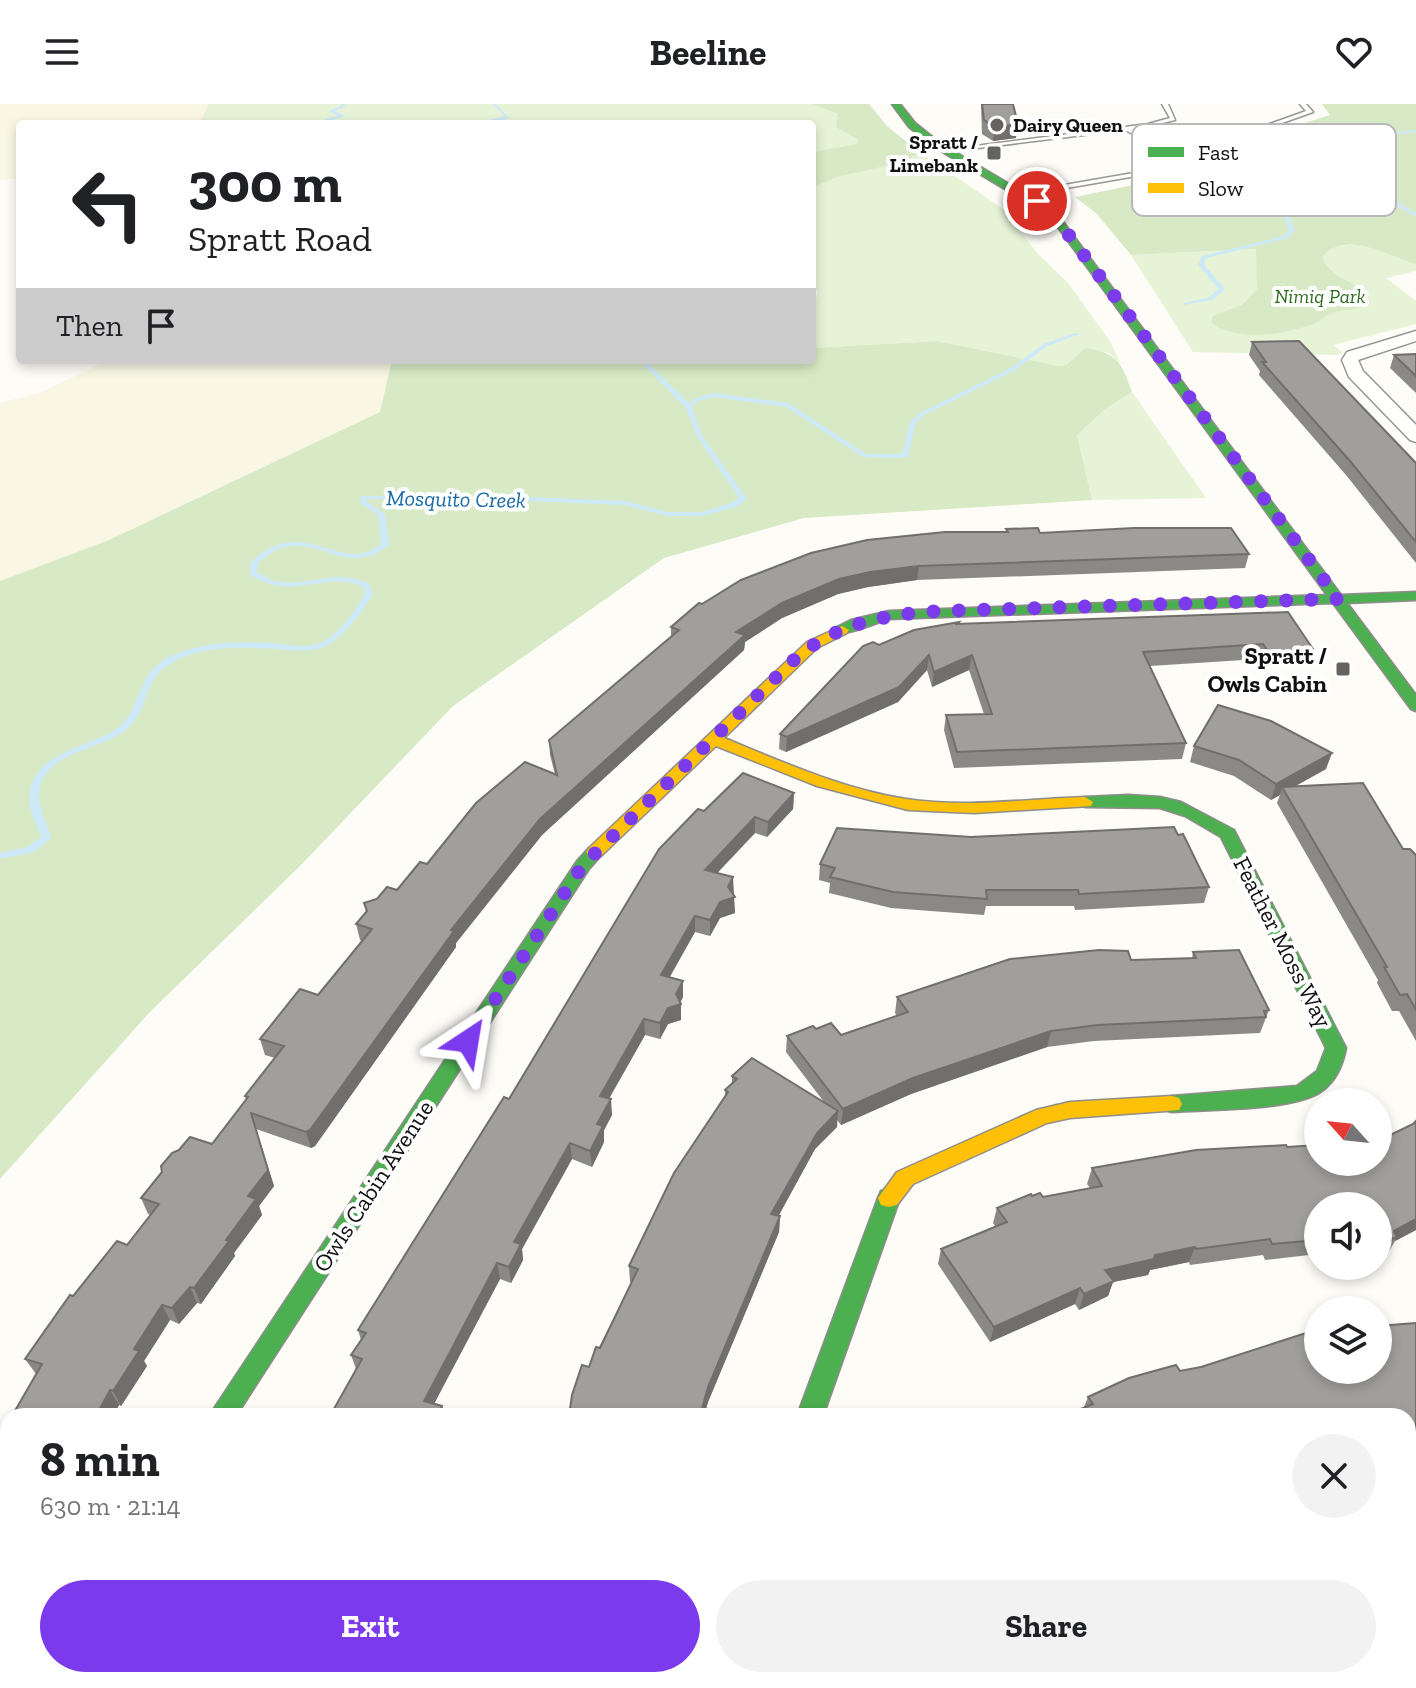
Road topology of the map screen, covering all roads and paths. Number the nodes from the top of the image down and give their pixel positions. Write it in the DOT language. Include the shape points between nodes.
graph roads {
  1 [pos="896,104"];
  2 [pos="1165,104"];
  3 [pos="1303,104"];
  4 [pos="939,123"];
  5 [pos="1150,124"];
  6 [pos="1275,124"];
  7 [pos="1132,128"];
  8 [pos="1127,129"];
  9 [pos="1132,131"];
  10 [pos="970,147"];
  11 [pos="1132,175"];
  12 [pos="1026,193"];
  13 [pos="1416,336"];
  14 [pos="1416,436"];
  15 [pos="1416,596"];
  16 [pos="1338,599"];
  17 [pos="1416,706"];
  18 [pos="713,739"];
  19 [pos="227,1408"];
  20 [pos="813,1408"];
  1 -- 12 [label="street" via="919,130 962,161"];
  2 -- 5 [label="lane" via="1173,119"];
  3 -- 6 [label="lane" via="1310,112"];
  4 -- 10 [label="street"];
  7 -- 8 [label="lane"];
  8 -- 9 [label="lane"];
  8 -- 10 [label="lane"];
  10 -- 12 [label="street" via="1007,171"];
  11 -- 12 [label="lane"];
  12 -- 16 [label="street" via="1059,222"];
  13 -- 14 [label="street" via="1350,360 1355,373"];
  15 -- 16 [label="street, Owls Cabin Avenue"];
  16 -- 17 [label="street"];
  16 -- 18 [label="street, Owls Cabin Avenue" via="873,617 812,645"];
  18 -- 19 [label="street, Owls Cabin Avenue" via="583,865"];
  18 -- 20 [label="street, Feather Moss Way" via="836,787 909,805 1158,800 1196,812 1228,834 1336,1048 1333,1067 1306,1093 1070,1110 1043,1116 905,1178 885,1203"];
}
